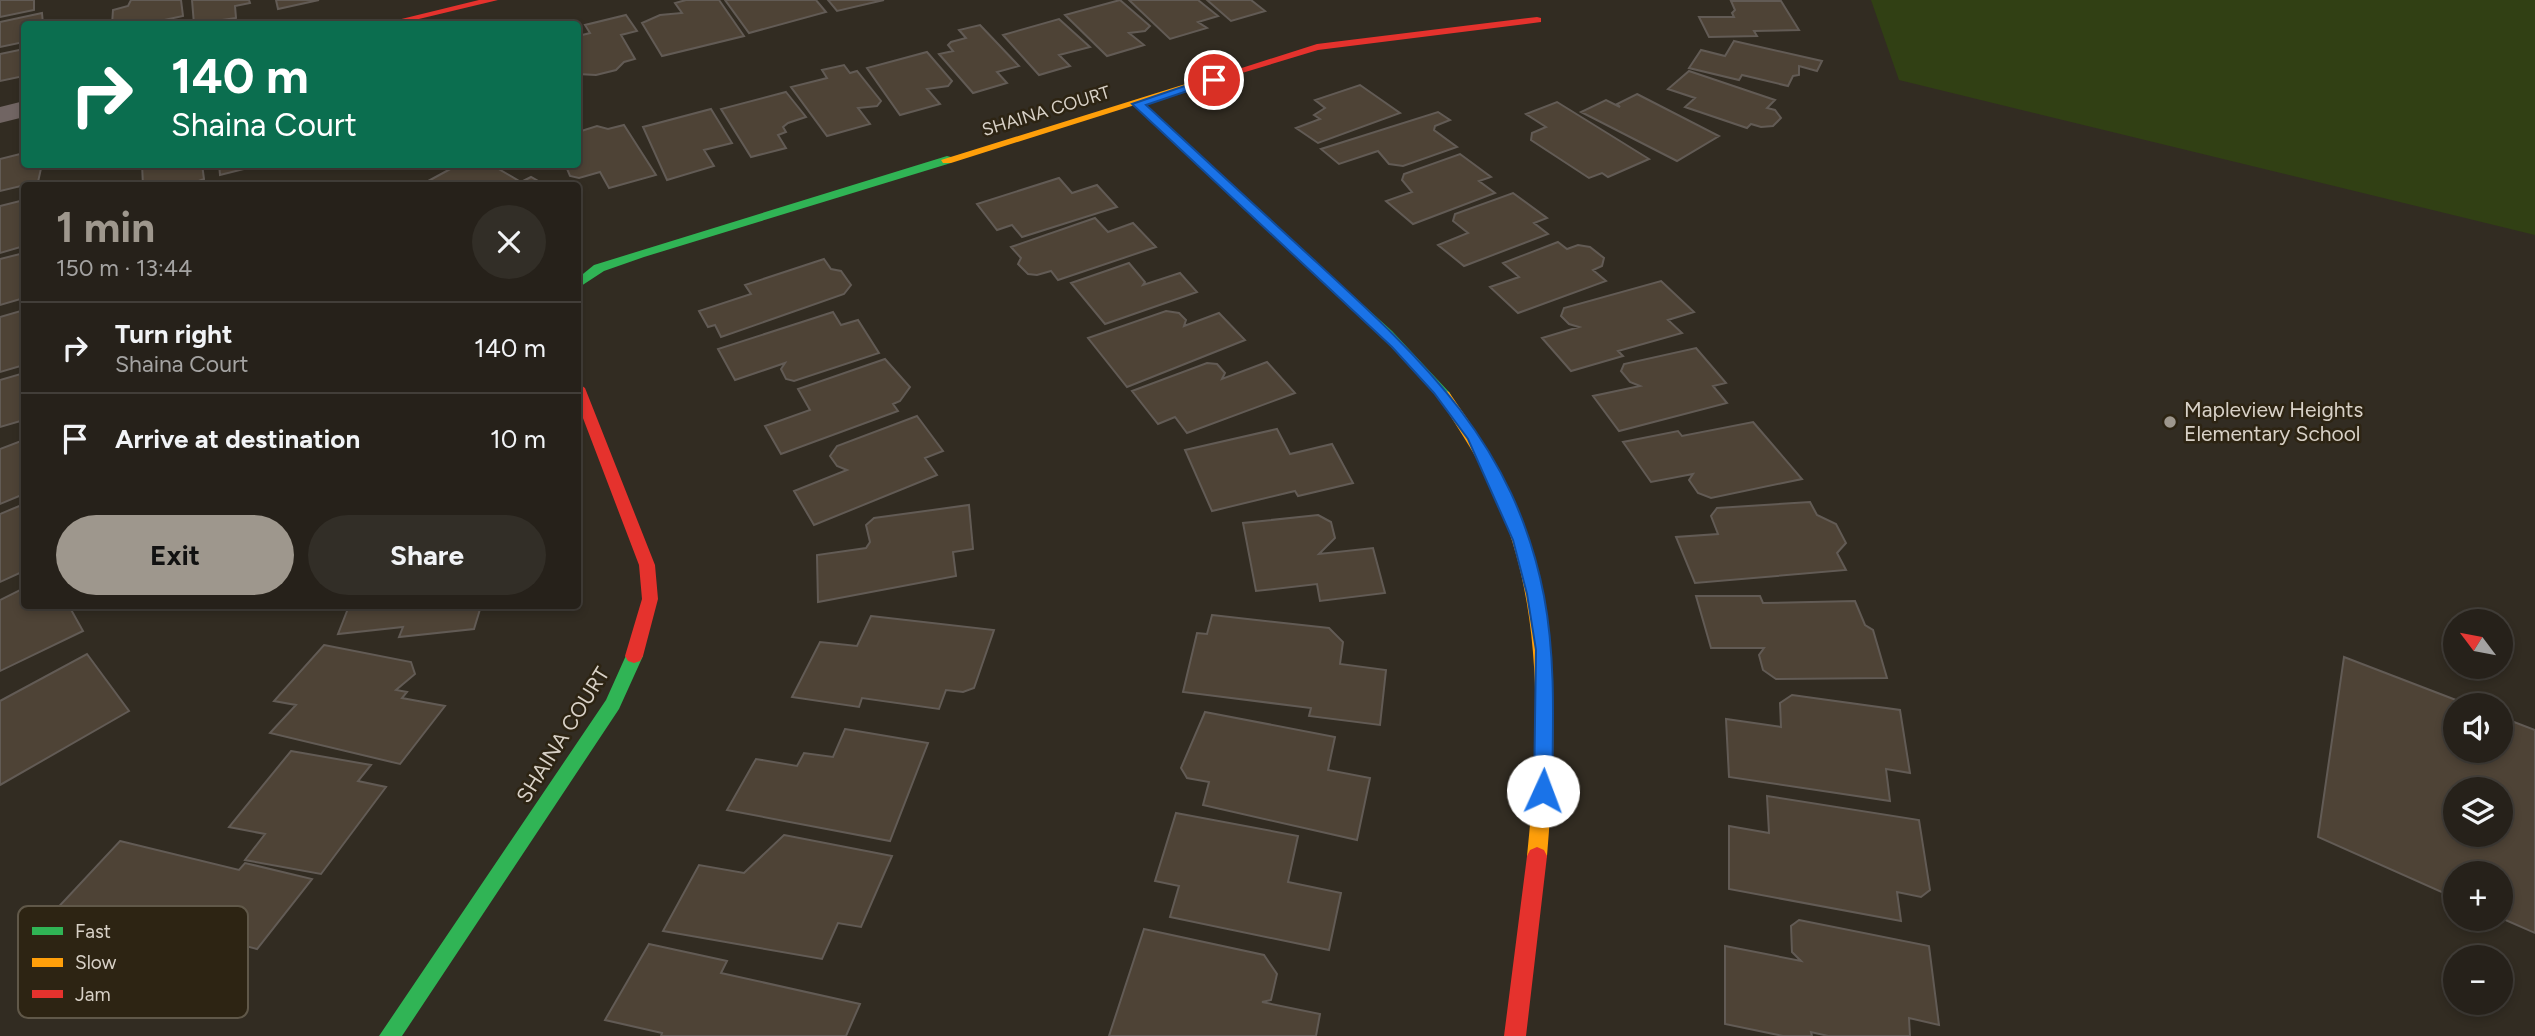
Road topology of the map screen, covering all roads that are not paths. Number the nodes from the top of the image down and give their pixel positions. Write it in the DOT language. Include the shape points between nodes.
graph roads {
  1 [pos="493,0"];
  2 [pos="1537,20"];
  3 [pos="399,21"];
  4 [pos="1138,104"];
  5 [pos="21,110"];
  6 [pos="0,115"];
  7 [pos="581,282"];
  8 [pos="581,396"];
  9 [pos="390,1036"];
  10 [pos="1515,1036"];
  1 -- 3 [label="street"];
  2 -- 4 [label="street, SHAINA COURT" via="1317,47"];
  4 -- 7 [label="street, SHAINA COURT" via="639,254 599,268"];
  4 -- 10 [label="street" via="1397,344 1439,389 1474,438 1521,540 1544,650 1546,713 1543,791"];
  5 -- 6 [label="street"];
  8 -- 9 [label="street, SHAINA COURT" via="647,565 650,599 639,646 613,704"];
}
